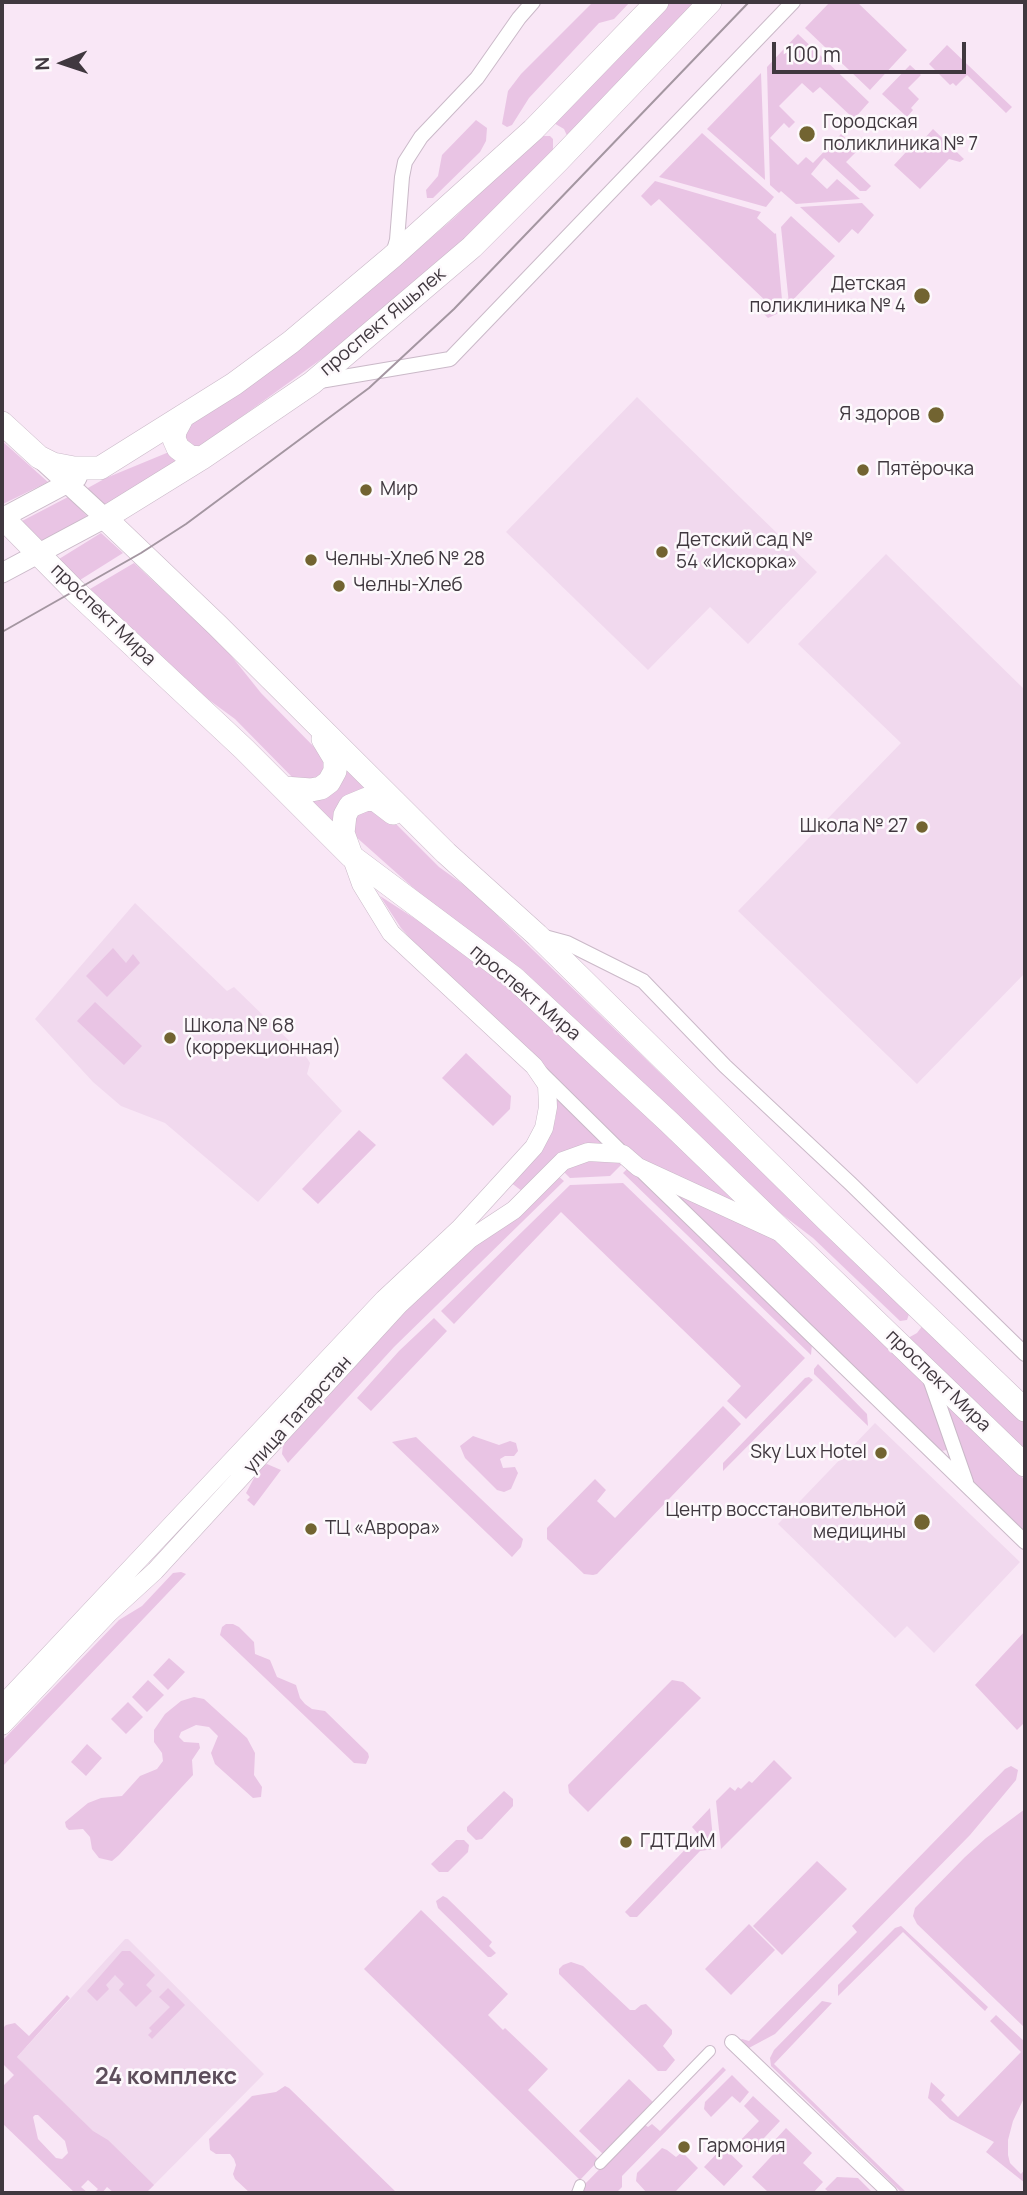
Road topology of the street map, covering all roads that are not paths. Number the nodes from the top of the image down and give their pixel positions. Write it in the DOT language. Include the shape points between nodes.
graph roads {
  1 [pos="533,2"];
  2 [pos="657,2"];
  3 [pos="710,2"];
  4 [pos="793,2"];
  5 [pos="533,130"];
  6 [pos="559,160"];
  7 [pos="392,257"];
  8 [pos="312,383"];
  9 [pos="183,416"];
  10 [pos="2,423"];
  11 [pos="39,457"];
  12 [pos="202,458"];
  13 [pos="100,468"];
  14 [pos="74,490"];
  15 [pos="105,518"];
  16 [pos="6,521"];
  17 [pos="40,554"];
  18 [pos="2,573"];
  19 [pos="312,722"];
  20 [pos="284,788"];
  21 [pos="446,853"];
  22 [pos="351,856"];
  23 [pos="537,935"];
  24 [pos="534,1066"];
  25 [pos="623,1154"];
  26 [pos="638,1167"];
  27 [pos="495,1188"];
  28 [pos="514,1210"];
  29 [pos="788,1236"];
  30 [pos="912,1302"];
  31 [pos="885,1330"];
  32 [pos="1025,1354"];
  33 [pos="927,1371"];
  34 [pos="1025,1410"];
  35 [pos="1025,1465"];
  36 [pos="967,1486"];
  37 [pos="1025,1542"];
  38 [pos="2,1705"];
  39 [pos="2,1726"];
  40 [pos="732,2042"];
  41 [pos="710,2051"];
  42 [pos="600,2164"];
  43 [pos="890,2193"];
  1 -- 7 [label="street" via="477,78 421,137 405,162"];
  2 -- 5 [label="main road"];
  3 -- 6 [label="main road, проспект Яшьлек"];
  4 -- 8 [label="street" via="450,359"];
  5 -- 6 [label="main road" via="546,128 560,136"];
  5 -- 7 [label="main road"];
  6 -- 8 [label="main road, проспект Яшьлек" via="472,247"];
  7 -- 9 [label="main road" via="291,342"];
  8 -- 12 [label="main road, проспект Яшьлек"];
  9 -- 12 [label="main road" via="175,431 177,448 190,457"];
  9 -- 13 [label="main road"];
  10 -- 11 [label="main road"];
  11 -- 13 [label="main road" via="74,468"];
  11 -- 14 [label="main road, проспект Мира"];
  12 -- 15 [label="main road, проспект Яшьлек"];
  13 -- 14 [label="main road"];
  14 -- 15 [label="main road, проспект Мира"];
  14 -- 16 [label="main road"];
  15 -- 17 [label="main road, проспект Яшьлек"];
  15 -- 19 [label="main road, проспект Мира"];
  16 -- 17 [label="main road, проспект Мира"];
  17 -- 18 [label="main road, проспект Яшьлек"];
  17 -- 20 [label="main road, проспект Мира"];
  19 -- 20 [label="main road" via="335,759 335,771 321,788"];
  19 -- 21 [label="main road, проспект Мира"];
  20 -- 22 [label="main road, проспект Мира"];
  21 -- 22 [label="main road" via="376,800 366,799 350,806 345,815 342,833"];
  21 -- 23 [label="main road, проспект Мира"];
  22 -- 24 [label="street" via="361,884 391,933"];
  22 -- 29 [label="main road, проспект Мира" via="513,978"];
  23 -- 30 [label="main road, проспект Мира"];
  23 -- 32 [label="street" via="567,943 643,981 725,1066"];
  24 -- 25 [label="street"];
  24 -- 27 [label="street, улица Татарстан" via="547,1085 544,1128 534,1147"];
  25 -- 26 [label="street"];
  25 -- 28 [label="street, улица Татарстан" via="588,1152 564,1161"];
  26 -- 29 [label="street"];
  26 -- 36 [label="street"];
  27 -- 28 [label="street" via="512,1194"];
  27 -- 38 [label="street, улица Татарстан" via="460,1228 384,1299"];
  28 -- 39 [label="street, улица Татарстан" via="470,1239 399,1305 155,1571"];
  29 -- 31 [label="main road, проспект Мира"];
  30 -- 31 [label="main road" via="915,1313 910,1327"];
  30 -- 34 [label="main road, проспект Мира"];
  31 -- 33 [label="main road, проспект Мира"];
  33 -- 35 [label="main road, проспект Мира"];
  33 -- 36 [label="street"];
  36 -- 37 [label="street"];
  40 -- 43 [label="street"];
  41 -- 42 [label="street"];
}
